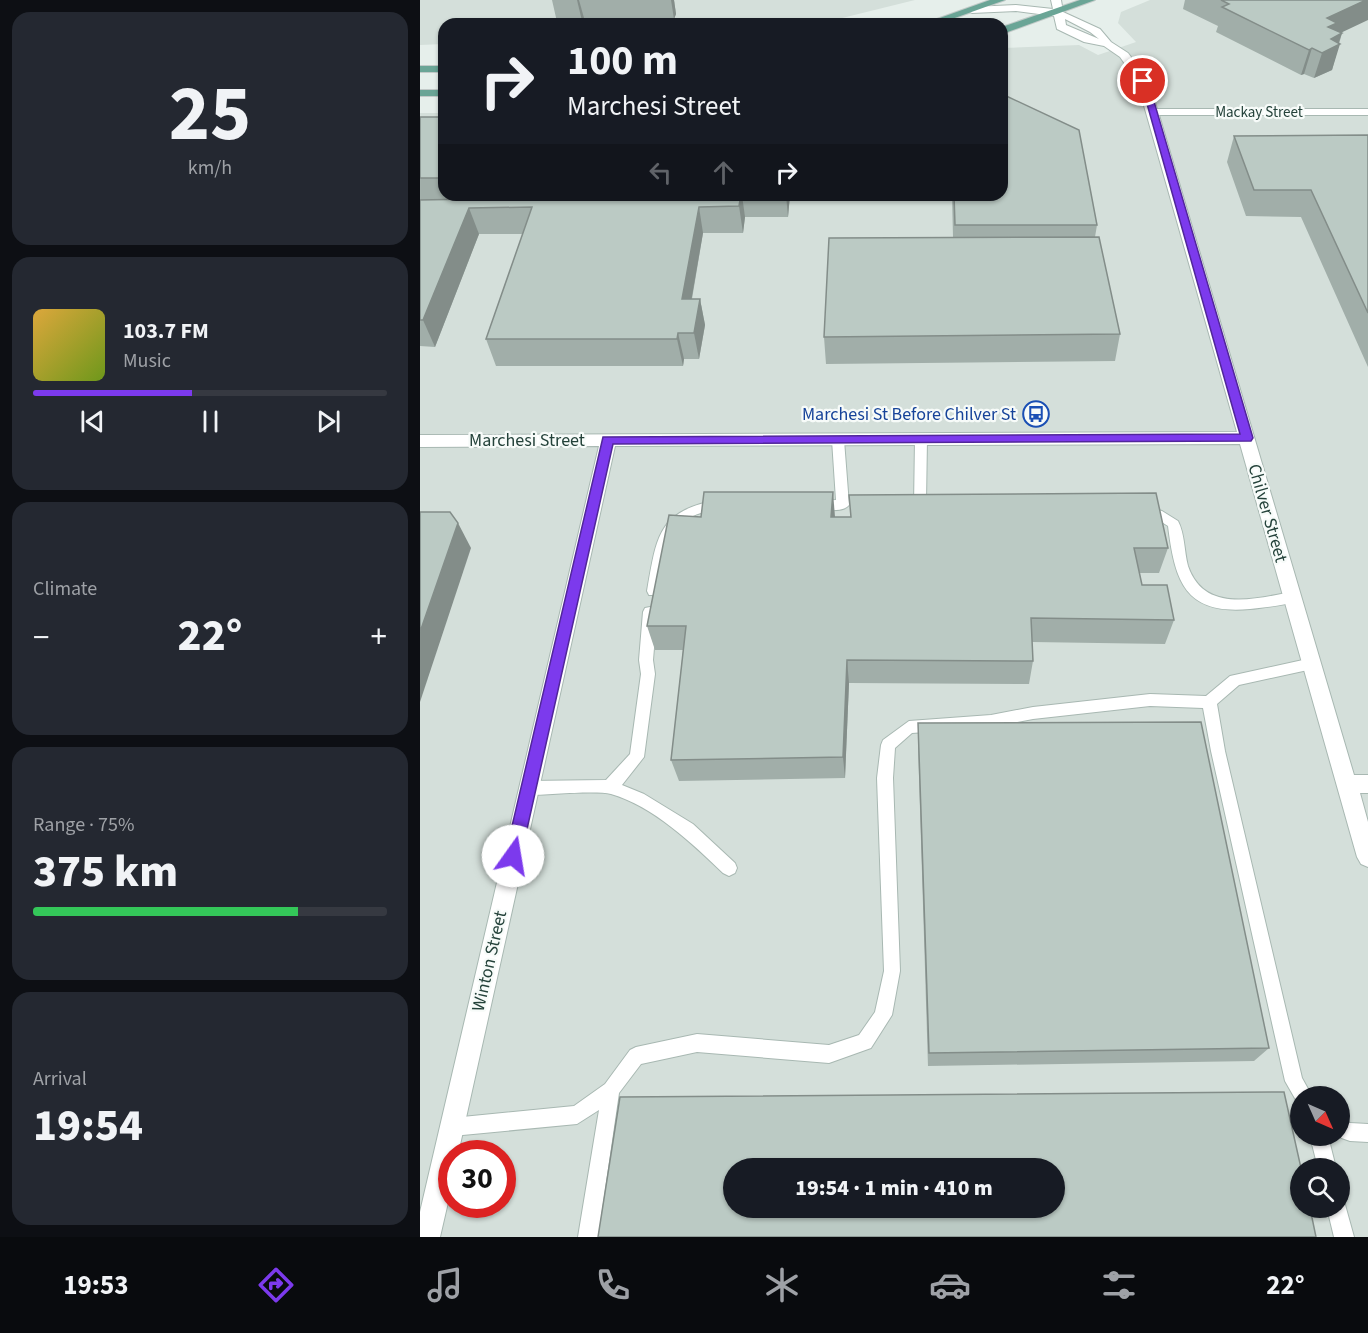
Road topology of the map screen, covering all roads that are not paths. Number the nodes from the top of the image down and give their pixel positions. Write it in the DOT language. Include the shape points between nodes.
graph roads {
  1 [pos="1000,0"];
  2 [pos="1056,0"];
  3 [pos="1090,0"];
  4 [pos="972,10"];
  5 [pos="1057,12"];
  6 [pos="947,18"];
  7 [pos="1008,29"];
  8 [pos="420,69"];
  9 [pos="438,69"];
  10 [pos="420,93"];
  11 [pos="438,93"];
  12 [pos="1151,111"];
  13 [pos="1368,112"];
  14 [pos="1247,438"];
  15 [pos="921,439"];
  16 [pos="608,440"];
  17 [pos="838,440"];
  18 [pos="420,441"];
  19 [pos="731,502"];
  20 [pos="809,504"];
  21 [pos="944,506"];
  22 [pos="1130,510"];
  23 [pos="1293,597"];
  24 [pos="1312,664"];
  25 [pos="1209,702"];
  26 [pos="1346,784"];
  27 [pos="1368,784"];
  28 [pos="610,787"];
  29 [pos="528,788"];
  30 [pos="1368,857"];
  31 [pos="729,868"];
  32 [pos="1297,1086"];
  33 [pos="611,1090"];
  34 [pos="452,1127"];
  35 [pos="1350,1132"];
  36 [pos="1368,1133"];
  37 [pos="1339,1218"];
  38 [pos="427,1237"];
  39 [pos="588,1237"];
  40 [pos="1344,1237"];
  1 -- 4 [label="main road"];
  2 -- 5 [label="street"];
  3 -- 5 [label="main road"];
  4 -- 5 [label="street" via="1030,7"];
  4 -- 6 [label="main road"];
  5 -- 7 [label="main road"];
  5 -- 12 [label="street, Chilver Street" via="1061,27 1107,44 1124,55 1143,81"];
  8 -- 9 [label="main road"];
  10 -- 11 [label="main road"];
  12 -- 13 [label="street, Mackay Street"];
  12 -- 14 [label="street, Chilver Street"];
  14 -- 15 [label="street, Marchesi Street"];
  14 -- 23 [label="street, Chilver Street"];
  15 -- 17 [label="street, Marchesi Street"];
  15 -- 21 [label="lane" via="920,506"];
  16 -- 17 [label="street, Marchesi Street"];
  16 -- 18 [label="street, Marchesi Street"];
  16 -- 29 [label="street, Winton Street"];
  17 -- 20 [label="lane" via="843,505"];
  19 -- 28 [label="lane" via="701,506 677,517 663,540 650,613 648,674 637,757"];
  22 -- 23 [label="lane" via="1158,513 1174,524 1178,553 1190,585 1205,600 1243,605"];
  23 -- 24 [label="street, Chilver Street"];
  24 -- 25 [label="lane" via="1235,680"];
  24 -- 26 [label="street, Chilver Street"];
  25 -- 32 [label="lane"];
  25 -- 33 [label="lane" via="1150,700 992,721 909,727 888,744 885,778 892,971 883,1015 865,1042 829,1054 697,1042 636,1056"];
  26 -- 27 [label="street"];
  26 -- 30 [label="street, Chilver Street"];
  28 -- 29 [label="lane"];
  28 -- 31 [label="lane" via="639,799 688,829"];
  29 -- 34 [label="street, Winton Street"];
  33 -- 34 [label="lane" via="577,1115"];
  33 -- 39 [label="lane"];
  34 -- 38 [label="street, Winton Street"];
  35 -- 36 [label="lane"];
  37 -- 40 [label="lane"];
}
